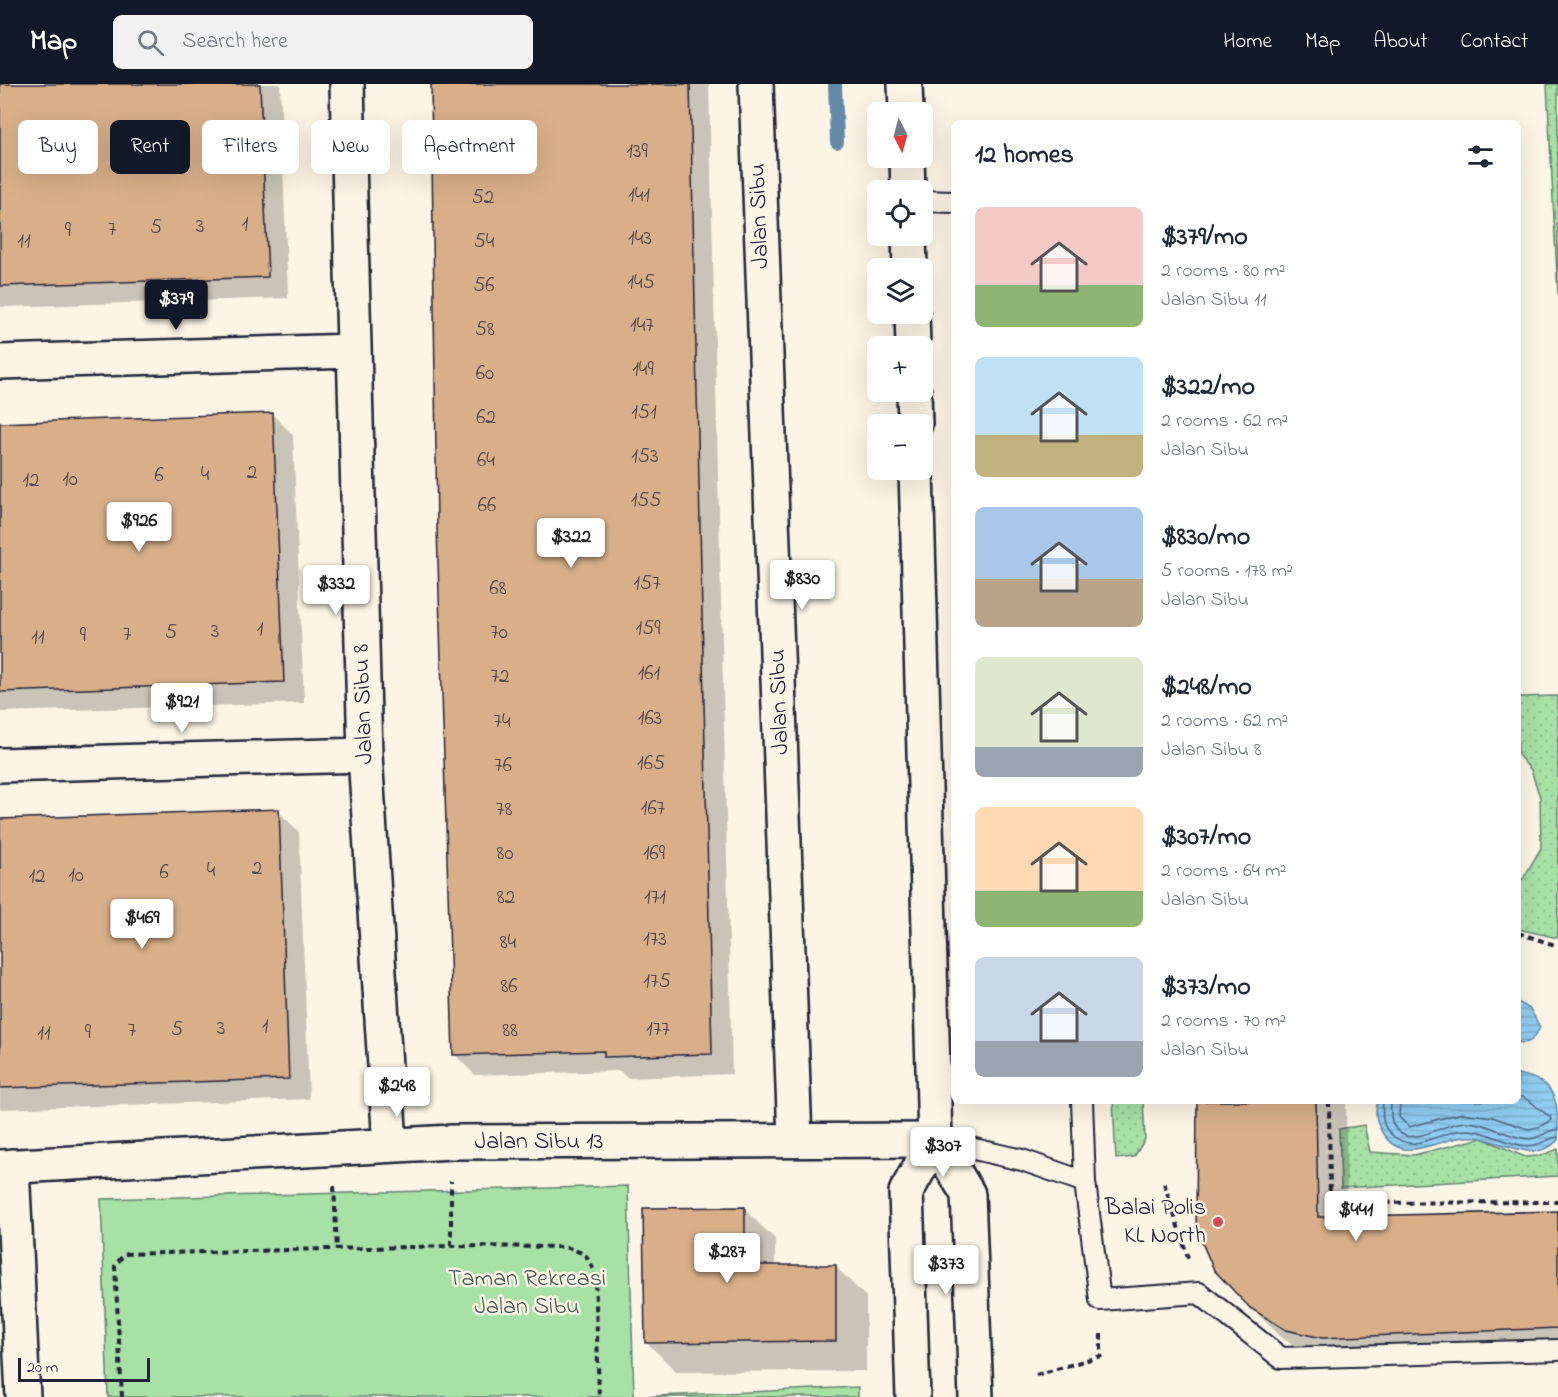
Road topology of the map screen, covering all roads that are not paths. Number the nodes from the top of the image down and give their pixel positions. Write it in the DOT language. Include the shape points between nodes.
graph roads {
  1 [pos="347,84"];
  2 [pos="756,84"];
  3 [pos="905,84"];
  4 [pos="906,102"];
  5 [pos="933,201"];
  6 [pos="951,202"];
  7 [pos="353,351"];
  8 [pos="0,362"];
  9 [pos="916,480"];
  10 [pos="365,755"];
  11 [pos="0,765"];
  12 [pos="944,1040"];
  13 [pos="1082,1104"];
  14 [pos="795,1140"];
  15 [pos="935,1140"];
  16 [pos="390,1144"];
  17 [pos="6,1166"];
  18 [pos="1085,1182"];
  19 [pos="1558,1350"];
  20 [pos="23,1397"];
  21 [pos="913,1397"];
  22 [pos="976,1397"];
  1 -- 7 [label="street, Jalan Sibu 8"];
  2 -- 14 [label="street, Jalan Sibu"];
  3 -- 4 [label="street"];
  5 -- 6 [label="lane"];
  7 -- 8 [label="street"];
  7 -- 10 [label="street, Jalan Sibu 8"];
  9 -- 12 [label="street"];
  10 -- 11 [label="street"];
  10 -- 16 [label="street, Jalan Sibu 8"];
  12 -- 15 [label="street"];
  13 -- 18 [label="lane"];
  14 -- 15 [label="street, Jalan Sibu 13"];
  14 -- 16 [label="street, Jalan Sibu 13"];
  15 -- 18 [label="lane" via="1022,1160"];
  15 -- 21 [label="street" via="906,1192"];
  15 -- 22 [label="street" via="968,1194"];
  16 -- 17 [label="street, Jalan Sibu 13"];
  17 -- 20 [label="street"];
  18 -- 19 [label="lane" via="1100,1300 1199,1293 1281,1358"];
}
